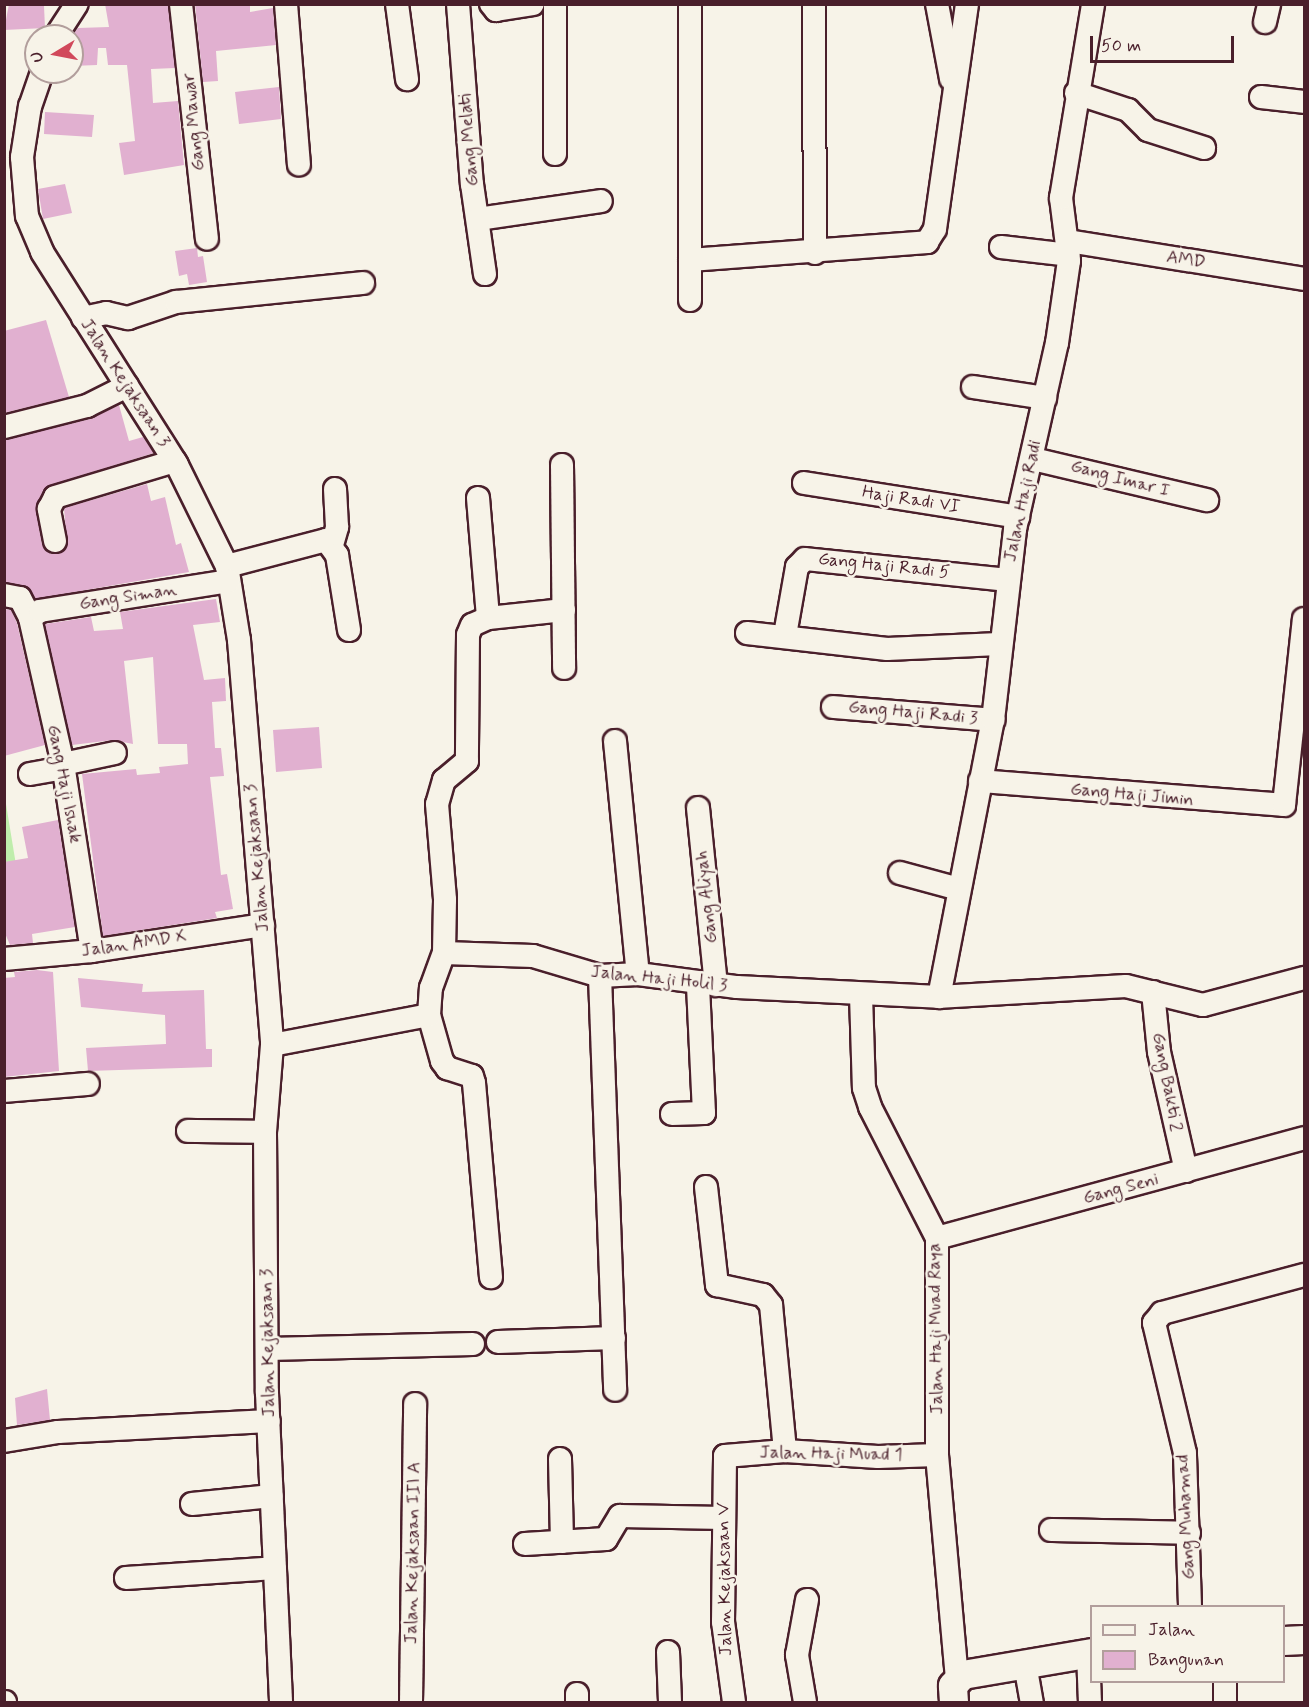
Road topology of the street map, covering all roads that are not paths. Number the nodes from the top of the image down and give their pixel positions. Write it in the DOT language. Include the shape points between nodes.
graph roads {
  1 [pos="77,4"];
  2 [pos="181,4"];
  3 [pos="286,4"];
  4 [pos="397,4"];
  5 [pos="458,4"];
  6 [pos="491,4"];
  7 [pos="533,4"];
  8 [pos="555,4"];
  9 [pos="690,4"];
  10 [pos="814,4"];
  11 [pos="937,4"];
  12 [pos="967,4"];
  13 [pos="1093,4"];
  14 [pos="64,24"];
  15 [pos="407,79"];
  16 [pos="953,83"];
  17 [pos="39,84"];
  18 [pos="1076,93"];
  19 [pos="1261,97"];
  20 [pos="1305,102"];
  21 [pos="1204,148"];
  22 [pos="555,153"];
  23 [pos="299,164"];
  24 [pos="14,197"];
  25 [pos="601,201"];
  26 [pos="478,219"];
  27 [pos="207,239"];
  28 [pos="1001,247"];
  29 [pos="1069,248"];
  30 [pos="815,253"];
  31 [pos="690,260"];
  32 [pos="485,274"];
  33 [pos="1305,279"];
  34 [pos="363,283"];
  35 [pos="690,300"];
  36 [pos="83,318"];
  37 [pos="127,387"];
  38 [pos="973,387"];
  39 [pos="1045,398"];
  40 [pos="4,427"];
  41 [pos="1033,459"];
  42 [pos="175,461"];
  43 [pos="562,465"];
  44 [pos="804,483"];
  45 [pos="334,489"];
  46 [pos="478,498"];
  47 [pos="1207,500"];
  48 [pos="1018,517"];
  49 [pos="55,541"];
  50 [pos="332,544"];
  51 [pos="228,574"];
  52 [pos="1007,580"];
  53 [pos="4,596"];
  54 [pos="564,610"];
  55 [pos="30,618"];
  56 [pos="488,618"];
  57 [pos="1305,619"];
  58 [pos="349,630"];
  59 [pos="747,633"];
  60 [pos="785,635"];
  61 [pos="999,644"];
  62 [pos="564,668"];
  63 [pos="1302,677"];
  64 [pos="833,707"];
  65 [pos="993,720"];
  66 [pos="615,741"];
  67 [pos="115,753"];
  68 [pos="63,766"];
  69 [pos="30,774"];
  70 [pos="980,781"];
  71 [pos="698,808"];
  72 [pos="900,873"];
  73 [pos="959,889"];
  74 [pos="263,925"];
  75 [pos="92,951"];
  76 [pos="444,953"];
  77 [pos="4,959"];
  78 [pos="638,974"];
  79 [pos="600,976"];
  80 [pos="1305,978"];
  81 [pos="707,985"];
  82 [pos="1153,992"];
  83 [pos="861,995"];
  84 [pos="939,997"];
  85 [pos="429,1015"];
  86 [pos="273,1045"];
  87 [pos="88,1084"];
  88 [pos="4,1091"];
  89 [pos="672,1114"];
  90 [pos="188,1131"];
  91 [pos="265,1132"];
  92 [pos="1305,1138"];
  93 [pos="1186,1171"];
  94 [pos="706,1187"];
  95 [pos="937,1238"];
  96 [pos="1305,1275"];
  97 [pos="491,1276"];
  98 [pos="614,1338"];
  99 [pos="498,1342"];
  100 [pos="472,1344"];
  101 [pos="268,1349"];
  102 [pos="615,1390"];
  103 [pos="415,1404"];
  104 [pos="269,1421"];
  105 [pos="4,1441"];
  106 [pos="785,1451"];
  107 [pos="937,1455"];
  108 [pos="725,1456"];
  109 [pos="560,1459"];
  110 [pos="272,1496"];
  111 [pos="192,1504"];
  112 [pos="724,1518"];
  113 [pos="1051,1530"];
  114 [pos="1189,1533"];
  115 [pos="562,1542"];
  116 [pos="525,1544"];
  117 [pos="275,1568"];
  118 [pos="126,1578"];
  119 [pos="807,1600"];
  120 [pos="1190,1605"];
  121 [pos="1305,1640"];
  122 [pos="1285,1641"];
  123 [pos="668,1652"];
  124 [pos="1090,1653"];
  125 [pos="1025,1664"];
  126 [pos="1225,1683"];
  127 [pos="955,1690"];
  128 [pos="281,1702"];
  129 [pos="411,1702"];
  130 [pos="670,1702"];
  131 [pos="734,1702"];
  132 [pos="805,1702"];
  133 [pos="1032,1702"];
  134 [pos="1090,1702"];
  135 [pos="1225,1702"];
  1 -- 14 [label="street"];
  2 -- 27 [label="street, Gang Mawar"];
  3 -- 23 [label="street"];
  4 -- 15 [label="street"];
  5 -- 26 [label="street, Gang Melati"];
  6 -- 7 [label="street" via="496,10"];
  8 -- 22 [label="street"];
  9 -- 31 [label="street"];
  10 -- 30 [label="street"];
  11 -- 16 [label="street"];
  12 -- 16 [label="street"];
  13 -- 18 [label="street, Jalan Haji Radi"];
  16 -- 30 [label="street" via="931,238 911,247"];
  17 -- 24 [label="street, Jalan Kejaksaan 3"];
  18 -- 21 [label="street" via="1128,110 1148,130"];
  18 -- 29 [label="street, Jalan Haji Radi" via="1061,198"];
  19 -- 20 [label="street"];
  24 -- 36 [label="street, Jalan Kejaksaan 3"];
  25 -- 26 [label="street"];
  26 -- 32 [label="street, Gang Melati"];
  28 -- 29 [label="street, AMD"];
  29 -- 33 [label="street, AMD"];
  29 -- 39 [label="street, Jalan Haji Radi"];
  30 -- 31 [label="street"];
  31 -- 35 [label="street"];
  34 -- 36 [label="street" via="176,302 128,318 106,313"];
  36 -- 37 [label="street, Jalan Kejaksaan 3"];
  37 -- 40 [label="street" via="87,406"];
  37 -- 42 [label="street, Jalan Kejaksaan 3"];
  38 -- 39 [label="street"];
  39 -- 41 [label="street, Jalan Haji Radi"];
  41 -- 47 [label="street, Gang Imar I"];
  41 -- 48 [label="street, Jalan Haji Radi"];
  42 -- 49 [label="street" via="56,496 49,509"];
  42 -- 51 [label="street, Jalan Kejaksaan 3"];
  43 -- 54 [label="street"];
  44 -- 48 [label="street, Haji Radi VI"];
  45 -- 50 [label="street" via="337,527"];
  46 -- 56 [label="street"];
  48 -- 52 [label="street, Jalan Haji Radi"];
  50 -- 51 [label="street, Gang Siman" via="322,540"];
  50 -- 58 [label="street"];
  51 -- 55 [label="street, Gang Siman" via="40,611"];
  51 -- 74 [label="street, Jalan Kejaksaan 3" via="239,640"];
  52 -- 60 [label="street, Gang Haji Radi 5" via="805,559 797,567"];
  52 -- 61 [label="street, Jalan Haji Radi"];
  53 -- 55 [label="street" via="20,598"];
  54 -- 56 [label="street"];
  54 -- 62 [label="street"];
  55 -- 68 [label="street, Gang Haji Ishak"];
  56 -- 76 [label="street" via="472,625 468,635 467,761 438,791"];
  57 -- 63 [label="street"];
  59 -- 60 [label="street"];
  60 -- 61 [label="street" via="887,649"];
  61 -- 65 [label="street, Jalan Haji Radi"];
  63 -- 70 [label="street, Gang Haji Jimin" via="1284,806"];
  64 -- 65 [label="street, Gang Haji Radi 3"];
  65 -- 70 [label="street, Jalan Haji Radi"];
  66 -- 78 [label="street"];
  67 -- 68 [label="street"];
  68 -- 69 [label="street"];
  68 -- 75 [label="street, Gang Haji Ishak"];
  70 -- 73 [label="street, Jalan Haji Radi"];
  71 -- 81 [label="street, Gang Aliyah"];
  72 -- 73 [label="street"];
  73 -- 84 [label="street, Jalan Haji Radi"];
  74 -- 75 [label="street, Jalan AMD X"];
  74 -- 86 [label="street, Jalan Kejaksaan 3"];
  75 -- 77 [label="street, Jalan AMD X"];
  76 -- 79 [label="street, Jalan Haji Holil 3" via="533,956"];
  76 -- 85 [label="street" via="430,988"];
  78 -- 79 [label="street, Jalan Haji Holil 3"];
  78 -- 81 [label="street, Jalan Haji Holil 3"];
  79 -- 98 [label="street"];
  80 -- 82 [label="street, Jalan Haji Holil 3" via="1203,1005"];
  81 -- 83 [label="street, Jalan Haji Holil 3"];
  81 -- 89 [label="street, Gang Aliyah" via="704,1113"];
  82 -- 84 [label="street, Jalan Haji Holil 3" via="1089,987"];
  82 -- 93 [label="street, Gang Bakti 2" via="1159,1052"];
  83 -- 84 [label="street, Jalan Haji Holil 3"];
  83 -- 95 [label="street, Jalan Haji Muad Raya" via="864,1088"];
  85 -- 86 [label="street"];
  85 -- 97 [label="street" via="442,1061 472,1076 474,1083"];
  86 -- 91 [label="street, Jalan Kejaksaan 3"];
  87 -- 88 [label="street"];
  90 -- 91 [label="street"];
  91 -- 101 [label="street, Jalan Kejaksaan 3"];
  92 -- 93 [label="street, Gang Seni"];
  93 -- 95 [label="street, Gang Seni"];
  94 -- 106 [label="street" via="717,1285 763,1294 771,1305"];
  95 -- 107 [label="street, Jalan Haji Muad Raya"];
  96 -- 114 [label="street, Gang Muhamad" via="1162,1313 1154,1323 1185,1453"];
  98 -- 99 [label="street"];
  98 -- 102 [label="street"];
  100 -- 101 [label="street"];
  101 -- 104 [label="street, Jalan Kejaksaan 3"];
  103 -- 129 [label="street, Jalan Kejaksaan III A"];
  104 -- 105 [label="street" via="58,1432"];
  104 -- 110 [label="street, Jalan Kejaksaan 3"];
  106 -- 107 [label="street, Jalan Haji Muad 1" via="878,1457"];
  106 -- 108 [label="street, Jalan Haji Muad 1"];
  107 -- 127 [label="street, Jalan Haji Muad Raya"];
  108 -- 112 [label="street, Jalan Kejaksaan V"];
  109 -- 115 [label="street"];
  110 -- 111 [label="street"];
  110 -- 117 [label="street, Jalan Kejaksaan 3"];
  112 -- 115 [label="street" via="620,1516 613,1520 610,1538"];
  112 -- 131 [label="street, Jalan Kejaksaan V" via="723,1622"];
  113 -- 114 [label="street"];
  114 -- 120 [label="street, Gang Muhamad"];
  115 -- 116 [label="street"];
  117 -- 118 [label="street"];
  117 -- 128 [label="street, Jalan Kejaksaan 3"];
  119 -- 132 [label="street" via="797,1655"];
  121 -- 122 [label="street"];
  123 -- 130 [label="street"];
  124 -- 125 [label="street"];
  124 -- 134 [label="street"];
  125 -- 127 [label="street"];
  125 -- 133 [label="street"];
  126 -- 135 [label="street"];
}
